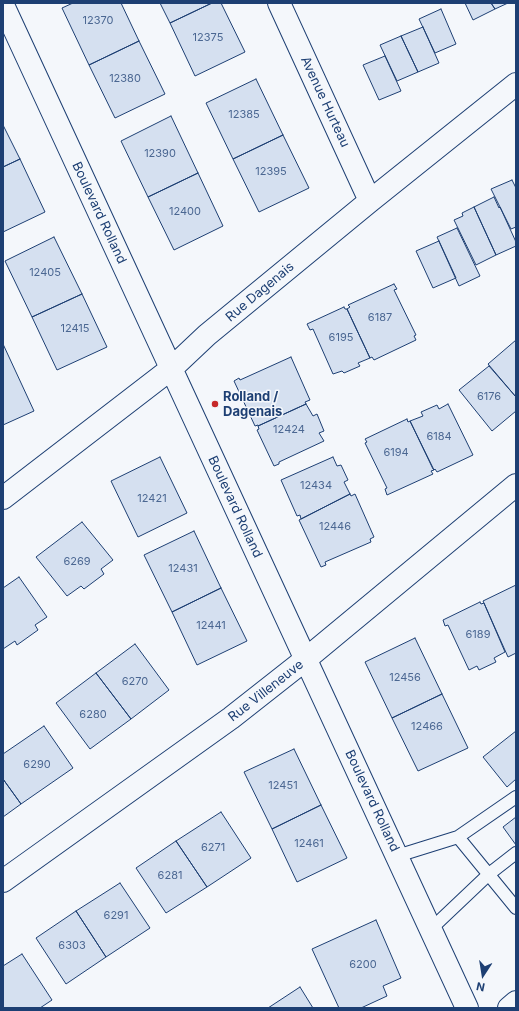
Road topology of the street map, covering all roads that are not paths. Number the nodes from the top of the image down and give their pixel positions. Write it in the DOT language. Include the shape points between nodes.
graph roads {
  1 [pos="279,3"];
  2 [pos="3,5"];
  3 [pos="516,84"];
  4 [pos="370,201"];
  5 [pos="172,368"];
  6 [pos="516,485"];
  7 [pos="3,498"];
  8 [pos="306,659"];
  9 [pos="516,797"];
  10 [pos="458,837"];
  11 [pos="516,853"];
  12 [pos="398,856"];
  13 [pos="489,874"];
  14 [pos="3,881"];
  15 [pos="515,903"];
  16 [pos="431,929"];
  17 [pos="516,1002"];
  18 [pos="467,1008"];
  19 [pos="509,1008"];
  1 -- 4 [label="street, Avenue Hurteau"];
  2 -- 5 [label="street, Boulevard Rolland"];
  3 -- 4 [label="street, Rue Dagenais"];
  4 -- 5 [label="street, Rue Dagenais" via="207,335"];
  5 -- 7 [label="street, Rue Dagenais"];
  5 -- 8 [label="street, Boulevard Rolland"];
  6 -- 8 [label="street, Rue Villeneuve"];
  8 -- 12 [label="street, Boulevard Rolland"];
  8 -- 14 [label="street, Rue Villeneuve" via="231,718"];
  9 -- 10 [label="lane"];
  10 -- 12 [label="lane"];
  10 -- 13 [label="lane"];
  11 -- 13 [label="lane"];
  12 -- 16 [label="street, Boulevard Rolland"];
  13 -- 15 [label="lane"];
  13 -- 16 [label="lane"];
  16 -- 18 [label="street, Boulevard Rolland"];
  17 -- 19 [label="street"];
}
